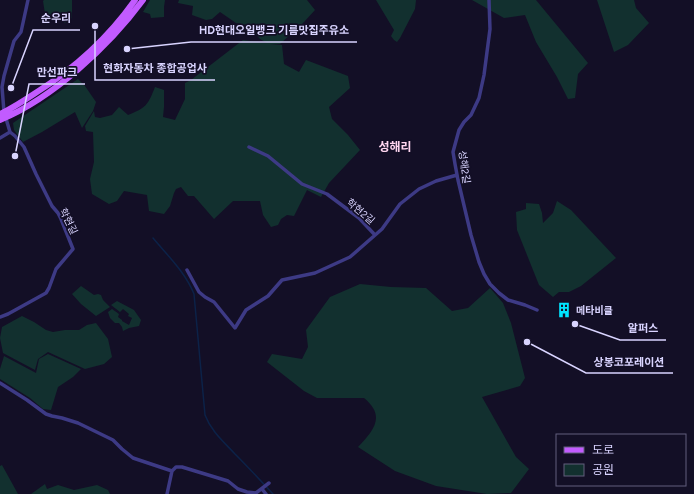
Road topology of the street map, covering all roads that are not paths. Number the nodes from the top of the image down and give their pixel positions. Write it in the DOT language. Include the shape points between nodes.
graph roads {
  1 [pos="28,0"];
  2 [pos="135,0"];
  3 [pos="142,0"];
  4 [pos="489,0"];
  5 [pos="3,116"];
  6 [pos="10,132"];
  7 [pos="0,138"];
  8 [pos="249,147"];
  9 [pos="457,175"];
  10 [pos="375,235"];
  11 [pos="187,270"];
  12 [pos="537,310"];
  13 [pos="0,317"];
  14 [pos="0,383"];
  15 [pos="172,471"];
  16 [pos="270,483"];
  17 [pos="262,489"];
  18 [pos="167,494"];
  19 [pos="266,494"];
  1 -- 5 [label="street, 학현길" via="21,32 14,41 4,76"];
  2 -- 5 [label="main road" via="111,30 80,60"];
  3 -- 5 [label="main road" via="102,47 61,84 22,109"];
  4 -- 9 [label="street, 성해2길" via="490,29 480,98 471,116 459,130 453,152"];
  5 -- 6 [label="street, 학현길"];
  6 -- 7 [label="street"];
  6 -- 13 [label="street, 학현길" via="24,147 52,206 61,219 73,249 56,269 46,292"];
  8 -- 10 [label="street, 학현2길" via="268,156 302,184 327,194 359,218"];
  9 -- 10 [label="street" via="418,189 400,204"];
  9 -- 12 [label="street, 성해2길" via="471,235 484,274 490,284 508,300"];
  10 -- 11 [label="street, 학현2길" via="350,258 315,273 282,280 268,296 246,310 235,328 214,302 199,292"];
  14 -- 15 [label="street" via="46,414 78,423 113,440 133,458"];
  15 -- 17 [label="street" via="176,467 182,467 228,481 247,492 256,493"];
  15 -- 18 [label="street"];
  16 -- 17 [label="street"];
  17 -- 19 [label="street"];
}
